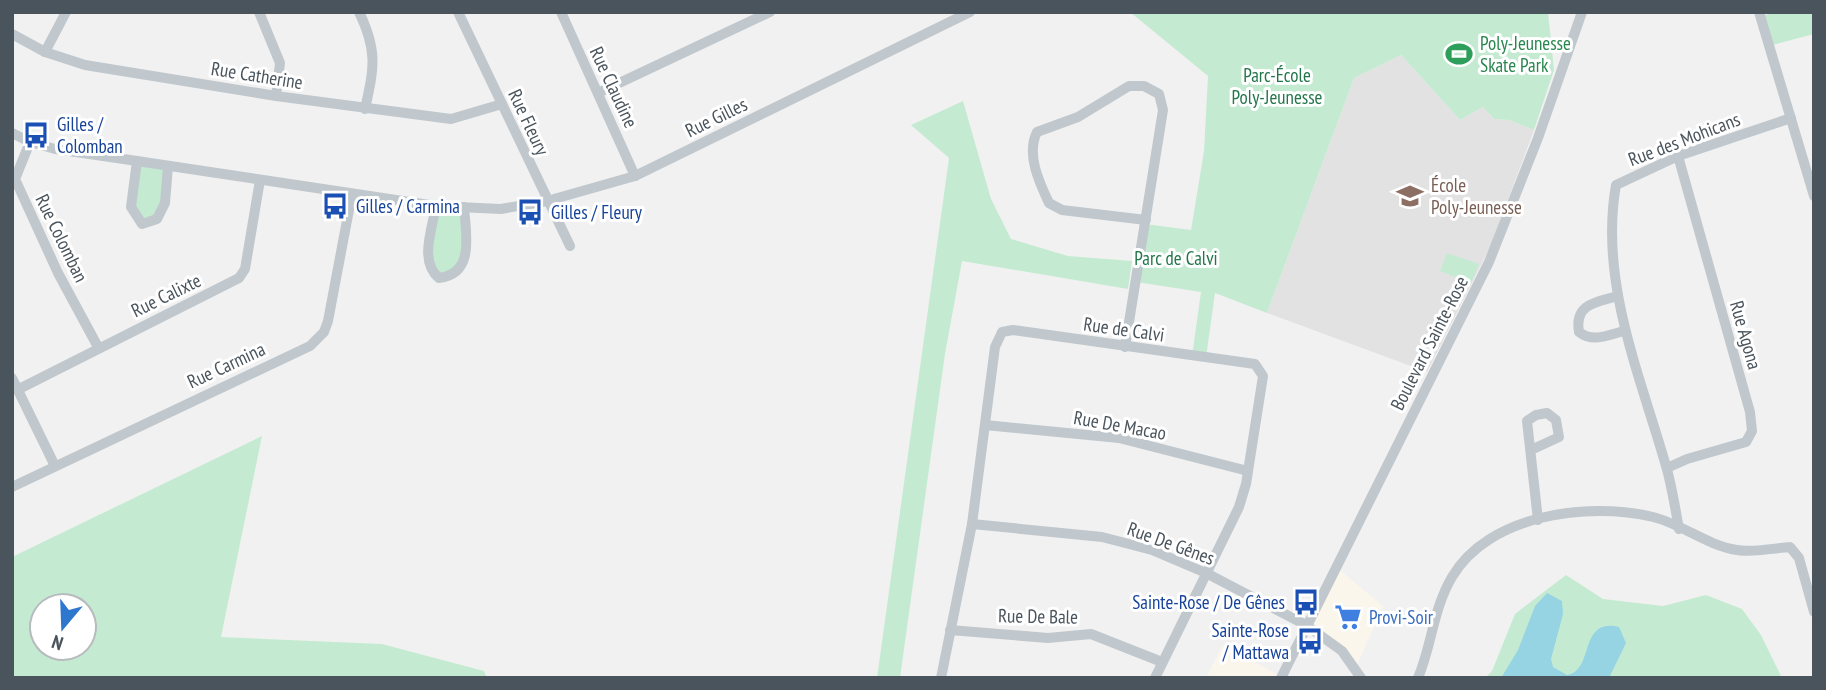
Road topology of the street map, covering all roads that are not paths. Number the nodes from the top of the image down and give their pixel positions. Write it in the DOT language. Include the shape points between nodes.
graph roads {
  1 [pos="66,12"];
  2 [pos="260,12"];
  3 [pos="359,12"];
  4 [pos="458,12"];
  5 [pos="561,12"];
  6 [pos="770,12"];
  7 [pos="942,12"];
  8 [pos="970,12"];
  9 [pos="1582,12"];
  10 [pos="1759,12"];
  11 [pos="947,23"];
  12 [pos="12,34"];
  13 [pos="45,52"];
  14 [pos="598,93"];
  15 [pos="276,96"];
  16 [pos="502,104"];
  17 [pos="365,109"];
  18 [pos="1791,118"];
  19 [pos="12,133"];
  20 [pos="30,142"];
  21 [pos="1678,156"];
  22 [pos="137,162"];
  23 [pos="168,166"];
  24 [pos="635,176"];
  25 [pos="260,180"];
  26 [pos="352,194"];
  27 [pos="1814,196"];
  28 [pos="547,201"];
  29 [pos="436,206"];
  30 [pos="464,207"];
  31 [pos="1146,220"];
  32 [pos="569,246"];
  33 [pos="1618,296"];
  34 [pos="1624,331"];
  35 [pos="98,347"];
  36 [pos="1125,347"];
  37 [pos="12,378"];
  38 [pos="19,389"];
  39 [pos="985,425"];
  40 [pos="1531,450"];
  41 [pos="55,466"];
  42 [pos="1667,468"];
  43 [pos="1248,471"];
  44 [pos="12,487"];
  45 [pos="1538,520"];
  46 [pos="972,524"];
  47 [pos="1679,529"];
  48 [pos="1206,573"];
  49 [pos="1814,612"];
  50 [pos="1306,625"];
  51 [pos="950,630"];
  52 [pos="1162,662"];
  53 [pos="941,678"];
  54 [pos="1155,678"];
  55 [pos="1281,678"];
  56 [pos="1361,678"];
  57 [pos="1418,678"];
  1 -- 13 [label="street"];
  2 -- 15 [label="street" via="280,63"];
  3 -- 17 [label="street" via="372,48 373,70"];
  4 -- 16 [label="street, Rue Fleury"];
  5 -- 14 [label="street, Rue Claudine"];
  6 -- 14 [label="street"];
  7 -- 11 [label="street"];
  8 -- 11 [label="street, Rue Gilles"];
  9 -- 50 [label="street, Boulevard Sainte-Rose" via="1489,262"];
  10 -- 18 [label="street"];
  11 -- 24 [label="street, Rue Gilles"];
  12 -- 13 [label="street, Rue Catherine"];
  13 -- 15 [label="street, Rue Catherine" via="85,65"];
  14 -- 24 [label="street, Rue Claudine"];
  15 -- 17 [label="street, Rue Catherine"];
  16 -- 17 [label="street, Rue Catherine" via="451,119"];
  16 -- 28 [label="street, Rue Fleury"];
  18 -- 21 [label="street, Rue des Mohicans"];
  18 -- 27 [label="street"];
  19 -- 20 [label="street, Rue Gilles"];
  20 -- 22 [label="street, Rue Gilles"];
  20 -- 35 [label="street, Rue Colomban" via="15,179 58,274"];
  21 -- 33 [label="street, Rue des Mohicans" via="1616,185 1611,213"];
  21 -- 42 [label="street, Rue Agona" via="1752,431 1746,442"];
  22 -- 23 [label="street, Rue Gilles"];
  22 -- 23 [label="street" via="131,207 142,224 158,219 165,203"];
  23 -- 25 [label="street, Rue Gilles"];
  24 -- 28 [label="street, Rue Gilles"];
  25 -- 26 [label="street, Rue Gilles"];
  25 -- 35 [label="street, Rue Calixte" via="245,269 239,278"];
  26 -- 29 [label="street, Rue Gilles"];
  26 -- 41 [label="street, Rue Carmina" via="328,321 310,346"];
  28 -- 30 [label="street, Rue Gilles" via="501,209"];
  28 -- 32 [label="street, Rue Fleury"];
  29 -- 30 [label="street, Rue Gilles"];
  29 -- 30 [label="street" via="428,259 431,272 439,278 462,267 467,250"];
  31 -- 31 [label="street" via="1164,110 1159,94 1144,86 1129,86 1078,117 1037,132 1032,153 1049,203 1062,210"];
  31 -- 36 [label="street"];
  33 -- 34 [label="street, Rue des Mohicans"];
  33 -- 34 [label="street" via="1587,304 1580,313 1579,332 1595,339"];
  34 -- 42 [label="street, Rue des Mohicans"];
  35 -- 38 [label="street, Rue Calixte"];
  36 -- 39 [label="street, Rue de Calvi" via="1002,332 995,348"];
  36 -- 43 [label="street, Rue de Calvi" via="1255,364 1260,369 1263,376"];
  37 -- 38 [label="street"];
  38 -- 41 [label="street"];
  39 -- 43 [label="street, Rue De Macao" via="1119,438"];
  39 -- 46 [label="street, Rue de Calvi"];
  40 -- 45 [label="street"];
  41 -- 44 [label="street, Rue Carmina"];
  42 -- 47 [label="street, Rue des Mohicans"];
  43 -- 48 [label="street, Rue de Calvi" via="1239,507"];
  45 -- 47 [label="street" via="1584,512 1628,513 1656,517"];
  45 -- 57 [label="street" via="1513,524 1466,557 1439,601"];
  46 -- 48 [label="street, Rue De Gênes" via="1102,537 1152,550"];
  46 -- 51 [label="street, Rue de Calvi"];
  47 -- 49 [label="street" via="1739,551 1790,547 1799,558"];
  48 -- 50 [label="street, Rue De Gênes"];
  48 -- 52 [label="street, Rue de Calvi"];
  50 -- 55 [label="street, Boulevard Sainte-Rose"];
  50 -- 56 [label="street, Rue De Gênes" via="1342,651"];
  51 -- 52 [label="street, Rue De Bale" via="1048,638 1091,634"];
  51 -- 53 [label="street, Rue de Calvi"];
  52 -- 54 [label="street, Rue de Calvi"];
}
